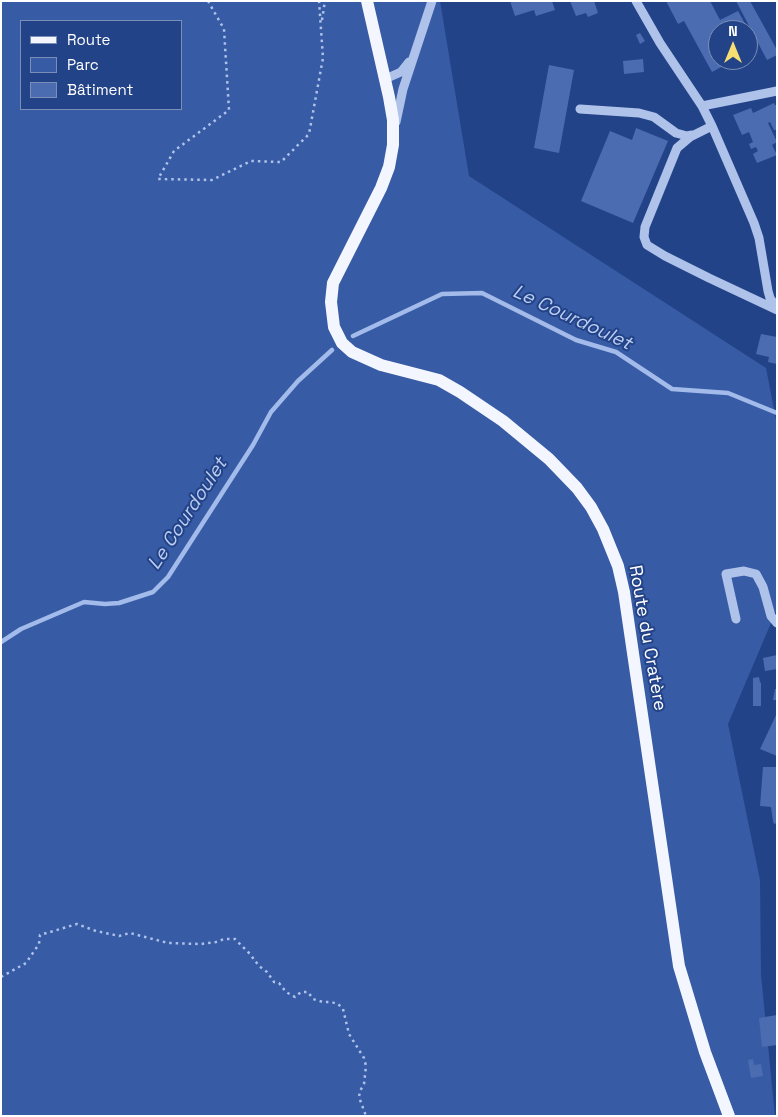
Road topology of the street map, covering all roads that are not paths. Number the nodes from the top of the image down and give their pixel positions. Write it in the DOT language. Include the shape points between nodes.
graph roads {
  1 [pos="367,1"];
  2 [pos="432,1"];
  3 [pos="636,1"];
  4 [pos="418,45"];
  5 [pos="385,78"];
  6 [pos="777,91"];
  7 [pos="702,106"];
  8 [pos="580,109"];
  9 [pos="712,126"];
  10 [pos="695,135"];
  11 [pos="393,145"];
  12 [pos="777,309"];
  13 [pos="736,619"];
  14 [pos="777,623"];
  15 [pos="729,1116"];
  1 -- 5 [label="main road, Route du Cratère"];
  2 -- 4 [label="street"];
  3 -- 7 [label="street"];
  4 -- 5 [label="street" via="405,68"];
  4 -- 11 [label="street" via="403,89"];
  5 -- 11 [label="main road, Route du Cratère" via="393,120"];
  6 -- 7 [label="street"];
  7 -- 9 [label="street"];
  8 -- 10 [label="street" via="640,113 654,117 679,134"];
  9 -- 10 [label="street"];
  9 -- 12 [label="street" via="754,223 768,291"];
  10 -- 12 [label="street" via="677,148 645,227 647,245"];
  11 -- 15 [label="main road, Route du Cratère" via="381,188 333,283 334,327 342,343 352,352 381,365 439,380 503,421 549,459 577,488 603,529 618,566 625,601 679,966 705,1052"];
  13 -- 14 [label="street" via="726,574 744,571 756,574 764,587 770,616"];
}
